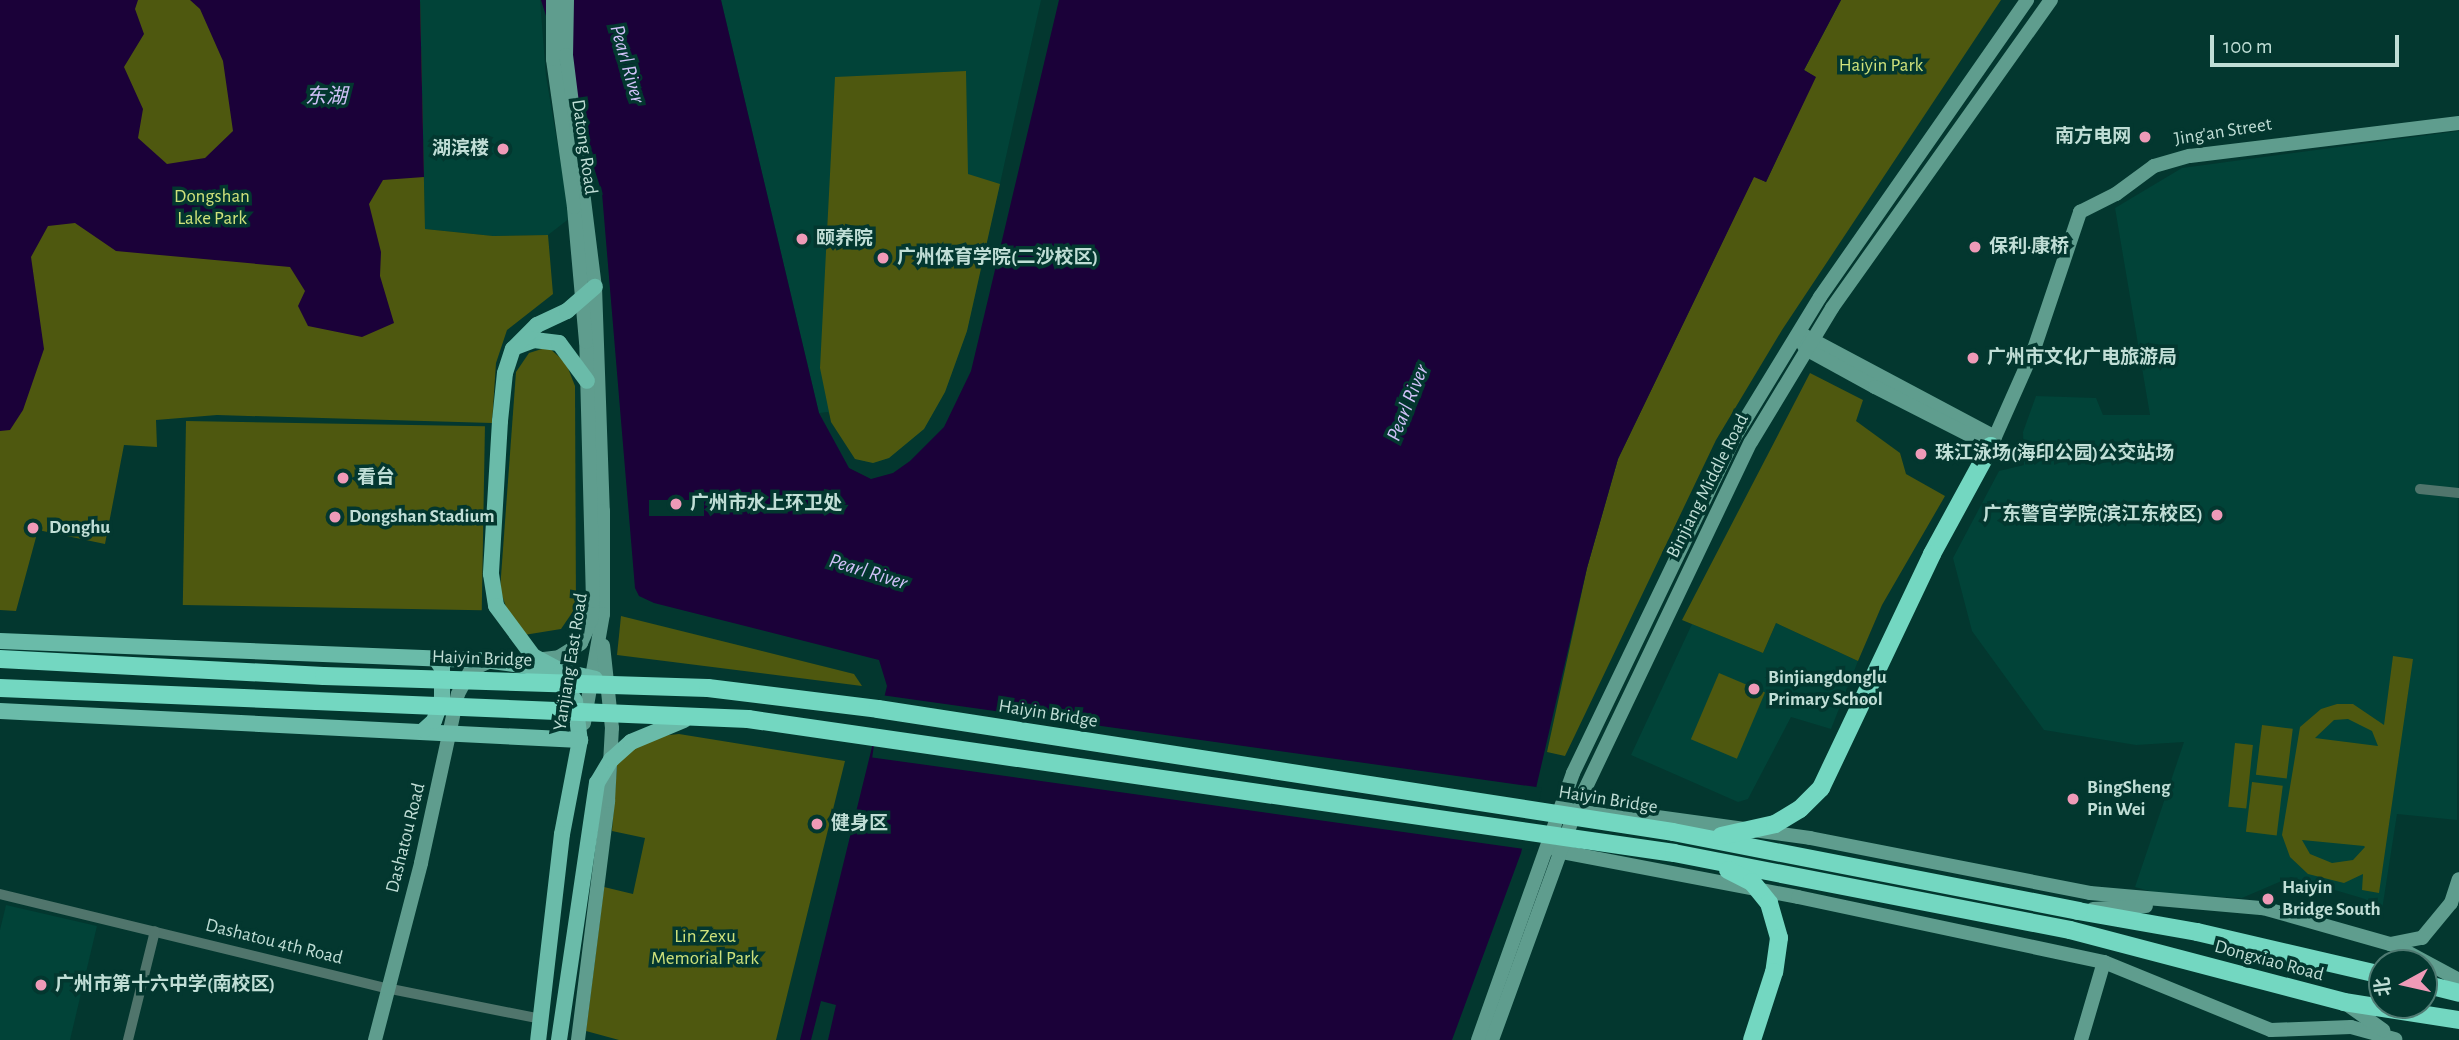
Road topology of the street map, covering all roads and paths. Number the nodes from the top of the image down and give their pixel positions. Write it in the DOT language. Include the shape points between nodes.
graph roads {
  1 [pos="553,0"];
  2 [pos="567,0"];
  3 [pos="2027,0"];
  4 [pos="2051,0"];
  5 [pos="2459,123"];
  6 [pos="581,206"];
  7 [pos="595,287"];
  8 [pos="582,300"];
  9 [pos="1796,334"];
  10 [pos="1809,344"];
  11 [pos="513,349"];
  12 [pos="587,381"];
  13 [pos="1993,441"];
  14 [pos="2420,489"];
  15 [pos="2459,493"];
  16 [pos="603,614"];
  17 [pos="0,641"];
  18 [pos="0,659"];
  19 [pos="436,659"];
  20 [pos="492,661"];
  21 [pos="622,684"];
  22 [pos="0,688"];
  23 [pos="0,712"];
  24 [pos="724,716"];
  25 [pos="424,730"];
  26 [pos="449,732"];
  27 [pos="580,740"];
  28 [pos="1577,806"];
  29 [pos="1553,823"];
  30 [pos="1673,832"];
  31 [pos="1810,838"];
  32 [pos="1557,851"];
  33 [pos="1674,853"];
  34 [pos="2459,879"];
  35 [pos="2090,893"];
  36 [pos="0,894"];
  37 [pos="1798,897"];
  38 [pos="2193,902"];
  39 [pos="2128,907"];
  40 [pos="2078,911"];
  41 [pos="155,931"];
  42 [pos="2197,932"];
  43 [pos="2390,944"];
  44 [pos="2104,962"];
  45 [pos="2368,972"];
  46 [pos="2459,980"];
  47 [pos="386,988"];
  48 [pos="2438,988"];
  49 [pos="2459,993"];
  50 [pos="2344,1002"];
  51 [pos="2368,1006"];
  52 [pos="2438,1017"];
  53 [pos="541,1019"];
  54 [pos="2372,1019"];
  55 [pos="2368,1020"];
  56 [pos="2459,1020"];
  57 [pos="2341,1027"];
  58 [pos="2395,1039"];
  59 [pos="128,1040"];
  60 [pos="374,1040"];
  61 [pos="538,1040"];
  62 [pos="559,1040"];
  63 [pos="578,1040"];
  64 [pos="1478,1040"];
  65 [pos="1492,1040"];
  66 [pos="1752,1040"];
  67 [pos="2081,1040"];
  1 -- 6 [label="main road, Datong Road" via="553,59"];
  2 -- 6 [label="main road, Datong Road" via="566,55"];
  3 -- 9 [label="main road, Binjiang Middle Road"];
  4 -- 10 [label="main road, Binjiang Middle Road"];
  5 -- 13 [label="main road, Jing'an Street" via="2190,156 2154,166 2116,194 2080,212 2034,349"];
  6 -- 7 [label="main road, Datong Road"];
  6 -- 8 [label="main road, Datong Road"];
  7 -- 8 [label="main road"];
  7 -- 16 [label="main road, Yanjiang East Road"];
  8 -- 11 [label="main road" via="537,325"];
  8 -- 12 [label="main road, Yanjiang East Road"];
  9 -- 10 [label="main road"];
  9 -- 29 [label="main road, Binjiang Middle Road" via="1734,438"];
  10 -- 13 [label="main road"];
  10 -- 28 [label="main road, Binjiang Middle Road" via="1720,501"];
  11 -- 12 [label="main road" via="534,340 559,343"];
  11 -- 21 [label="main road, bridge" via="505,373 500,421 491,574 496,607 511,632 542,663"];
  12 -- 20 [label="main road, Yanjiang East Road" via="593,601 586,637 577,648 543,660"];
  13 -- 30 [label="highway, bridge" via="1875,667 1832,771 1814,796 1784,819 1747,833"];
  14 -- 15 [label="street"];
  16 -- 27 [label="main road, Yanjiang East Road"];
  16 -- 63 [label="main road" via="611,728 608,801"];
  17 -- 19 [label="main road"];
  18 -- 21 [label="highway, Haiyin Bridge, bridge" via="324,677"];
  19 -- 20 [label="main road"];
  19 -- 25 [label="main road" via="443,677 442,698 439,713"];
  20 -- 26 [label="main road, Dashatou Road" via="467,676"];
  20 -- 27 [label="main road" via="529,666 564,684 575,701"];
  21 -- 30 [label="highway, Haiyin Bridge, bridge" via="708,688 878,709"];
  22 -- 24 [label="highway, bridge"];
  23 -- 25 [label="main road"];
  24 -- 33 [label="highway, bridge"];
  24 -- 62 [label="main road, bridge" via="682,720 647,733 617,754 597,783"];
  25 -- 26 [label="main road"];
  26 -- 27 [label="main road"];
  26 -- 47 [label="main road, Dashatou Road" via="421,863"];
  27 -- 53 [label="main road, Yanjiang East Road" via="562,834"];
  28 -- 29 [label="main road"];
  28 -- 31 [label="main road"];
  28 -- 32 [label="main road, Binjiang Middle Road"];
  29 -- 32 [label="main road"];
  29 -- 64 [label="main road, Binjiang Middle Road"];
  30 -- 40 [label="highway, Haiyin Bridge, bridge"];
  31 -- 35 [label="main road"];
  31 -- 37 [label="main road" via="1795,846 1791,857 1790,879"];
  32 -- 37 [label="main road"];
  32 -- 65 [label="main road, Binjiang Middle Road"];
  33 -- 50 [label="highway, Dongxiao Road, bridge" via="2070,930"];
  33 -- 66 [label="highway, bridge" via="1737,873 1769,903 1779,937 1777,954"];
  34 -- 43 [label="main road" via="2451,903 2422,937"];
  35 -- 38 [label="main road"];
  35 -- 39 [label="main road"];
  36 -- 41 [label="street, Dashatou 4th Road"];
  37 -- 44 [label="main road"];
  38 -- 39 [label="main road"];
  38 -- 43 [label="main road" via="2263,908"];
  39 -- 40 [label="main road"];
  39 -- 42 [label="main road"];
  40 -- 42 [label="highway, Dongxiao Road"];
  41 -- 47 [label="street, Dashatou 4th Road"];
  41 -- 59 [label="street"];
  42 -- 45 [label="highway, Dongxiao Road"];
  43 -- 46 [label="main road"];
  44 -- 57 [label="main road" via="2271,1030"];
  44 -- 67 [label="main road"];
  47 -- 53 [label="street, Dashatou 4th Road"];
  47 -- 60 [label="main road, Dashatou Road"];
  48 -- 49 [label="highway"];
  50 -- 51 [label="highway, Dongxiao Road"];
  50 -- 55 [label="main road"];
  52 -- 56 [label="highway, Dongxiao Road"];
  53 -- 61 [label="main road, Yanjiang East Road"];
  54 -- 55 [label="main road"];
  55 -- 57 [label="main road"];
  55 -- 58 [label="main road"];
  57 -- 58 [label="main road" via="2377,1031"];
}
